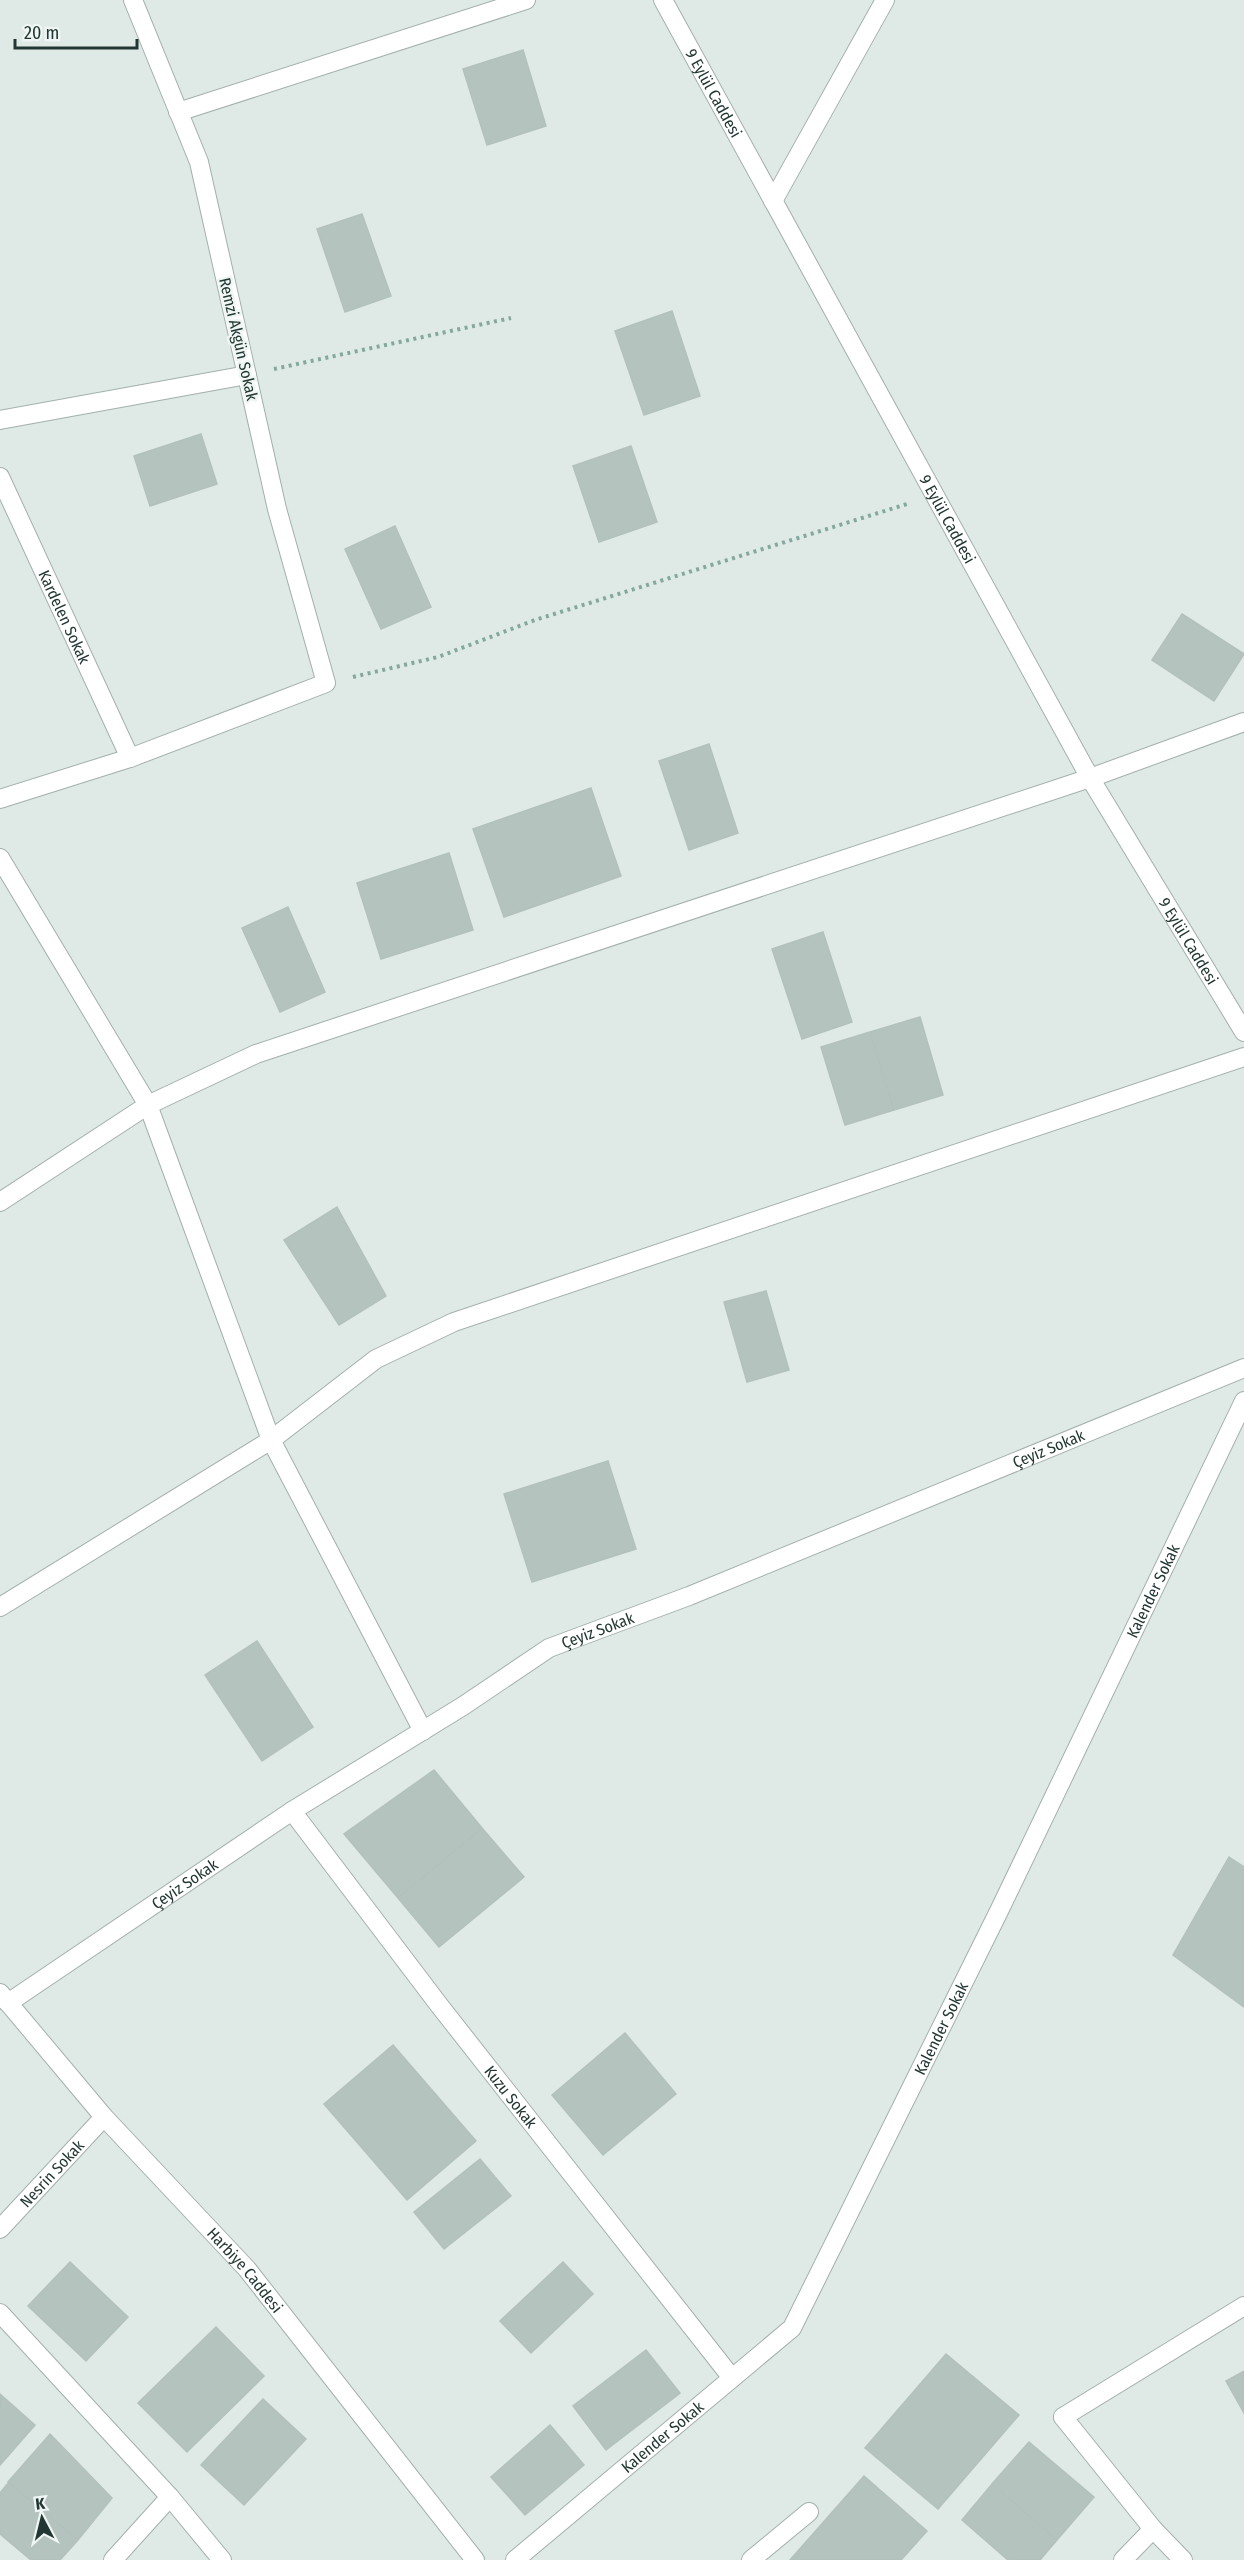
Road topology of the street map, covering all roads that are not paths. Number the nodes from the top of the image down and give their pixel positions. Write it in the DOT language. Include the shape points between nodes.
graph roads {
  1 [pos="133,0"];
  2 [pos="526,0"];
  3 [pos="663,0"];
  4 [pos="885,0"];
  5 [pos="178,112"];
  6 [pos="773,201"];
  7 [pos="247,375"];
  8 [pos="0,420"];
  9 [pos="0,477"];
  10 [pos="1244,722"];
  11 [pos="130,758"];
  12 [pos="1090,778"];
  13 [pos="0,799"];
  14 [pos="0,858"];
  15 [pos="1244,1032"];
  16 [pos="1244,1057"];
  17 [pos="148,1105"];
  18 [pos="0,1202"];
  19 [pos="1244,1368"];
  20 [pos="1244,1401"];
  21 [pos="271,1440"];
  22 [pos="0,1607"];
  23 [pos="423,1731"];
  24 [pos="292,1811"];
  25 [pos="4,1998"];
  26 [pos="104,2116"];
  27 [pos="0,2229"];
  28 [pos="1244,2306"];
  29 [pos="0,2313"];
  30 [pos="732,2378"];
  31 [pos="170,2497"];
  32 [pos="809,2512"];
  33 [pos="1153,2529"];
  34 [pos="113,2560"];
  35 [pos="222,2560"];
  36 [pos="476,2560"];
  37 [pos="515,2560"];
  38 [pos="752,2560"];
  39 [pos="1123,2560"];
  40 [pos="1184,2560"];
  1 -- 5 [label="street, Remzi Akgün Sokak"];
  2 -- 5 [label="street"];
  3 -- 6 [label="street, 9 Eylül Caddesi"];
  4 -- 6 [label="street"];
  5 -- 7 [label="street, Remzi Akgün Sokak" via="199,162"];
  6 -- 12 [label="street, 9 Eylül Caddesi"];
  7 -- 8 [label="street"];
  7 -- 11 [label="street, Remzi Akgün Sokak" via="277,509 326,683"];
  9 -- 11 [label="street, Kardelen Sokak"];
  10 -- 12 [label="street"];
  11 -- 13 [label="street"];
  12 -- 15 [label="street, 9 Eylül Caddesi"];
  12 -- 17 [label="street" via="256,1054"];
  14 -- 17 [label="street"];
  16 -- 21 [label="street" via="454,1322 376,1359"];
  17 -- 18 [label="street"];
  17 -- 21 [label="street"];
  19 -- 23 [label="street, Çeyiz Sokak" via="689,1596 549,1648"];
  20 -- 30 [label="street, Kalender Sokak" via="999,1911 792,2328"];
  21 -- 22 [label="street"];
  21 -- 23 [label="street"];
  23 -- 24 [label="street, Çeyiz Sokak"];
  24 -- 25 [label="street, Çeyiz Sokak"];
  24 -- 30 [label="street, Kuzu Sokak"];
  25 -- 26 [label="street, Harbiye Caddesi"];
  26 -- 27 [label="street, Nesrin Sokak"];
  26 -- 36 [label="street, Harbiye Caddesi" via="247,2269"];
  28 -- 33 [label="street" via="1063,2417"];
  29 -- 31 [label="street"];
  30 -- 37 [label="street, Kalender Sokak"];
  31 -- 34 [label="street"];
  31 -- 35 [label="street"];
  32 -- 38 [label="street"];
  33 -- 39 [label="street"];
  33 -- 40 [label="street"];
}
